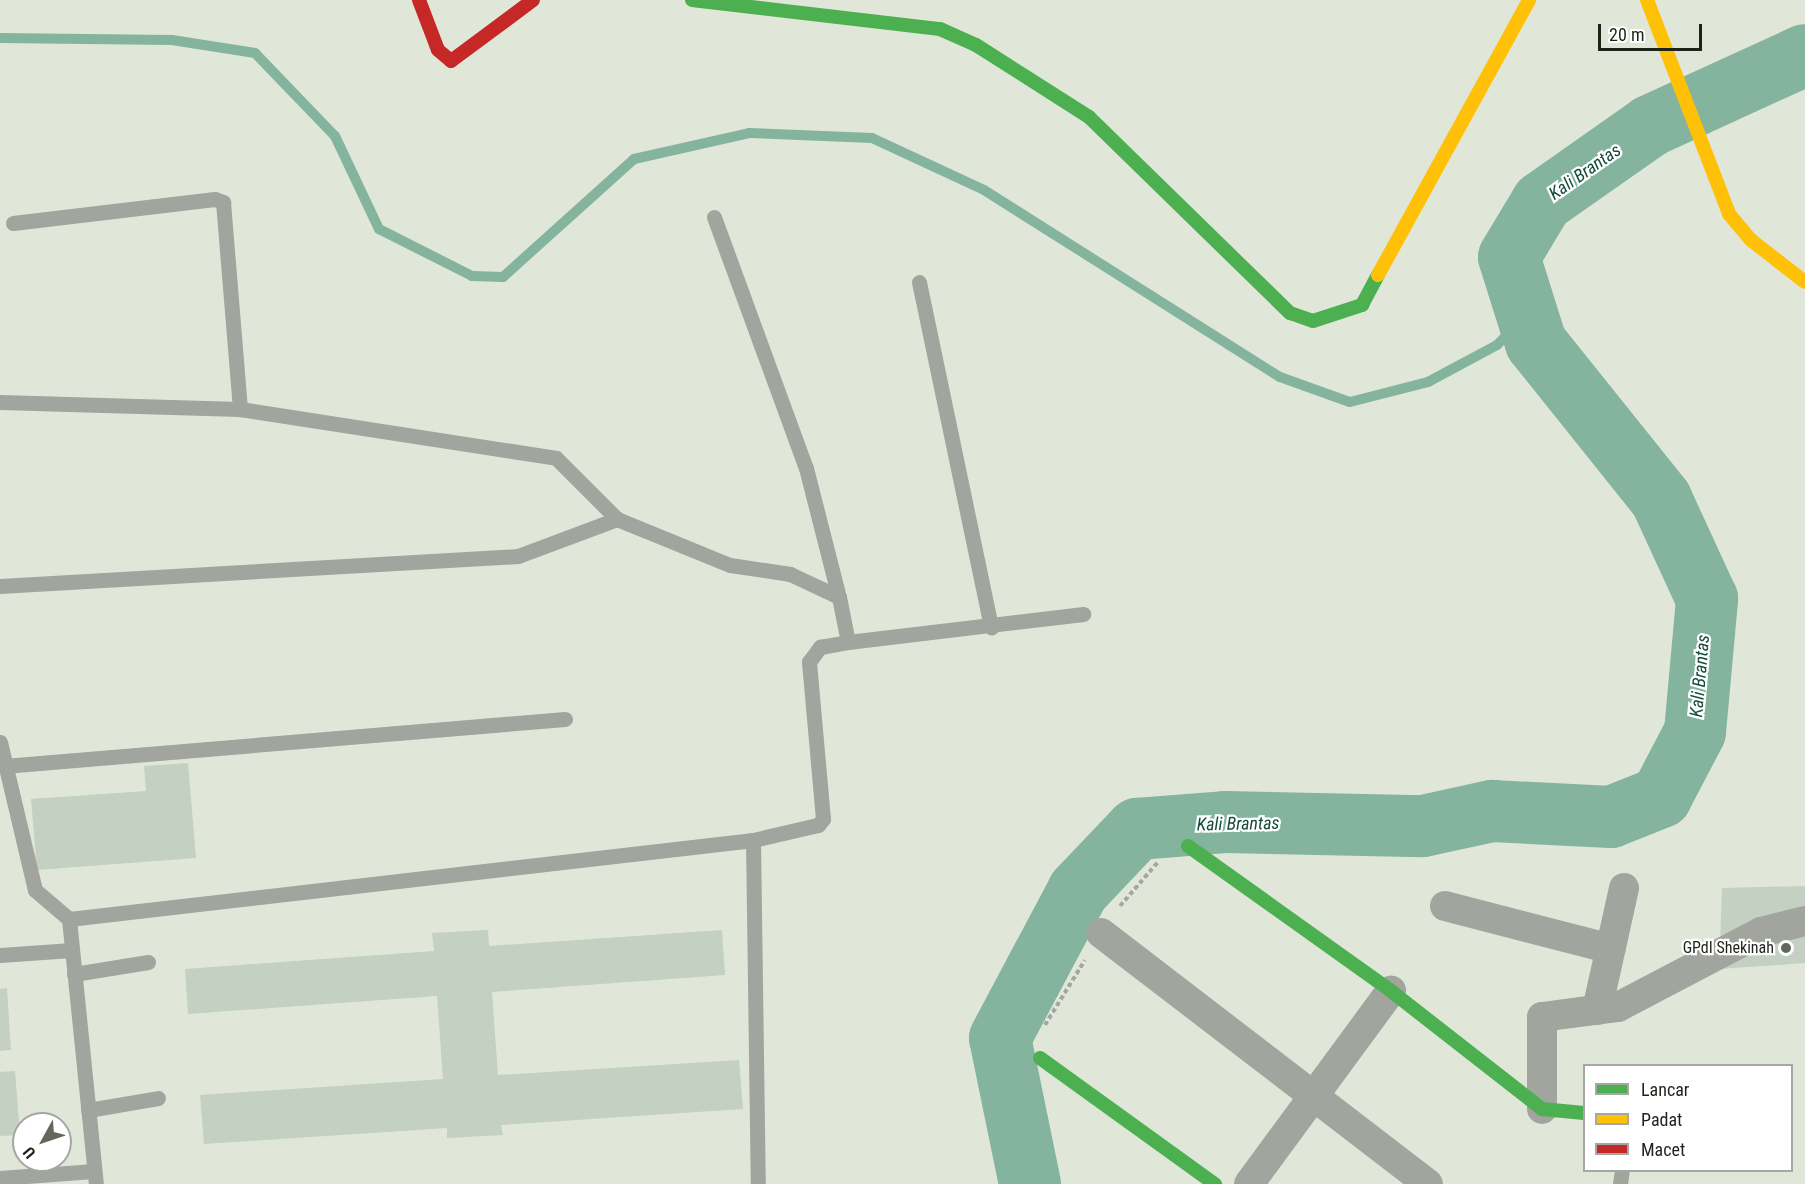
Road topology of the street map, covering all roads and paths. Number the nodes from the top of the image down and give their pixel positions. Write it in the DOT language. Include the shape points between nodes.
graph roads {
  1 [pos="419,0"];
  2 [pos="533,0"];
  3 [pos="692,0"];
  4 [pos="1529,0"];
  5 [pos="1647,0"];
  6 [pos="714,217"];
  7 [pos="13,223"];
  8 [pos="919,282"];
  9 [pos="1805,282"];
  10 [pos="0,402"];
  11 [pos="240,409"];
  12 [pos="617,519"];
  13 [pos="0,586"];
  14 [pos="839,597"];
  15 [pos="1083,614"];
  16 [pos="991,627"];
  17 [pos="848,642"];
  18 [pos="565,719"];
  19 [pos="0,742"];
  20 [pos="4,766"];
  21 [pos="6,801"];
  22 [pos="753,840"];
  23 [pos="1188,846"];
  24 [pos="1624,888"];
  25 [pos="1445,906"];
  26 [pos="69,919"];
  27 [pos="1805,921"];
  28 [pos="1101,933"];
  29 [pos="1611,949"];
  30 [pos="72,950"];
  31 [pos="0,955"];
  32 [pos="148,962"];
  33 [pos="74,974"];
  34 [pos="1391,991"];
  35 [pos="1597,1010"];
  36 [pos="1040,1058"];
  37 [pos="1315,1097"];
  38 [pos="158,1098"];
  39 [pos="1542,1109"];
  40 [pos="88,1110"];
  41 [pos="1583,1113"];
  42 [pos="95,1177"];
  43 [pos="0,1178"];
  44 [pos="758,1184"];
  45 [pos="1215,1184"];
  46 [pos="1249,1184"];
  47 [pos="1428,1184"];
  1 -- 2 [label="street" via="438,50 451,61"];
  3 -- 4 [label="street" via="940,29 976,45 1089,117 1290,314 1313,321 1362,305"];
  5 -- 9 [label="street" via="1733,220"];
  6 -- 14 [label="lane" via="806,468"];
  7 -- 11 [label="lane" via="215,199 223,202"];
  8 -- 16 [label="lane"];
  10 -- 11 [label="lane"];
  11 -- 12 [label="lane" via="556,458"];
  12 -- 13 [label="lane" via="518,556"];
  12 -- 14 [label="lane" via="730,565 790,574"];
  14 -- 17 [label="lane"];
  15 -- 16 [label="lane"];
  16 -- 17 [label="lane"];
  17 -- 22 [label="lane" via="820,647 809,662 823,822"];
  18 -- 20 [label="lane"];
  19 -- 20 [label="lane"];
  20 -- 21 [label="lane"];
  21 -- 26 [label="lane" via="35,890"];
  22 -- 26 [label="lane"];
  22 -- 44 [label="lane"];
  23 -- 34 [label="street"];
  24 -- 29 [label="street"];
  25 -- 29 [label="street"];
  26 -- 30 [label="lane"];
  27 -- 35 [label="street" via="1770,928 1618,1006"];
  28 -- 37 [label="street"];
  29 -- 35 [label="street"];
  30 -- 31 [label="lane"];
  30 -- 33 [label="lane"];
  32 -- 33 [label="lane"];
  33 -- 40 [label="lane"];
  34 -- 37 [label="street"];
  34 -- 39 [label="street"];
  35 -- 39 [label="street" via="1542,1017"];
  36 -- 45 [label="street"];
  37 -- 46 [label="street"];
  37 -- 47 [label="street"];
  38 -- 40 [label="lane"];
  39 -- 41 [label="street"];
  40 -- 42 [label="lane"];
  42 -- 43 [label="lane"];
}
